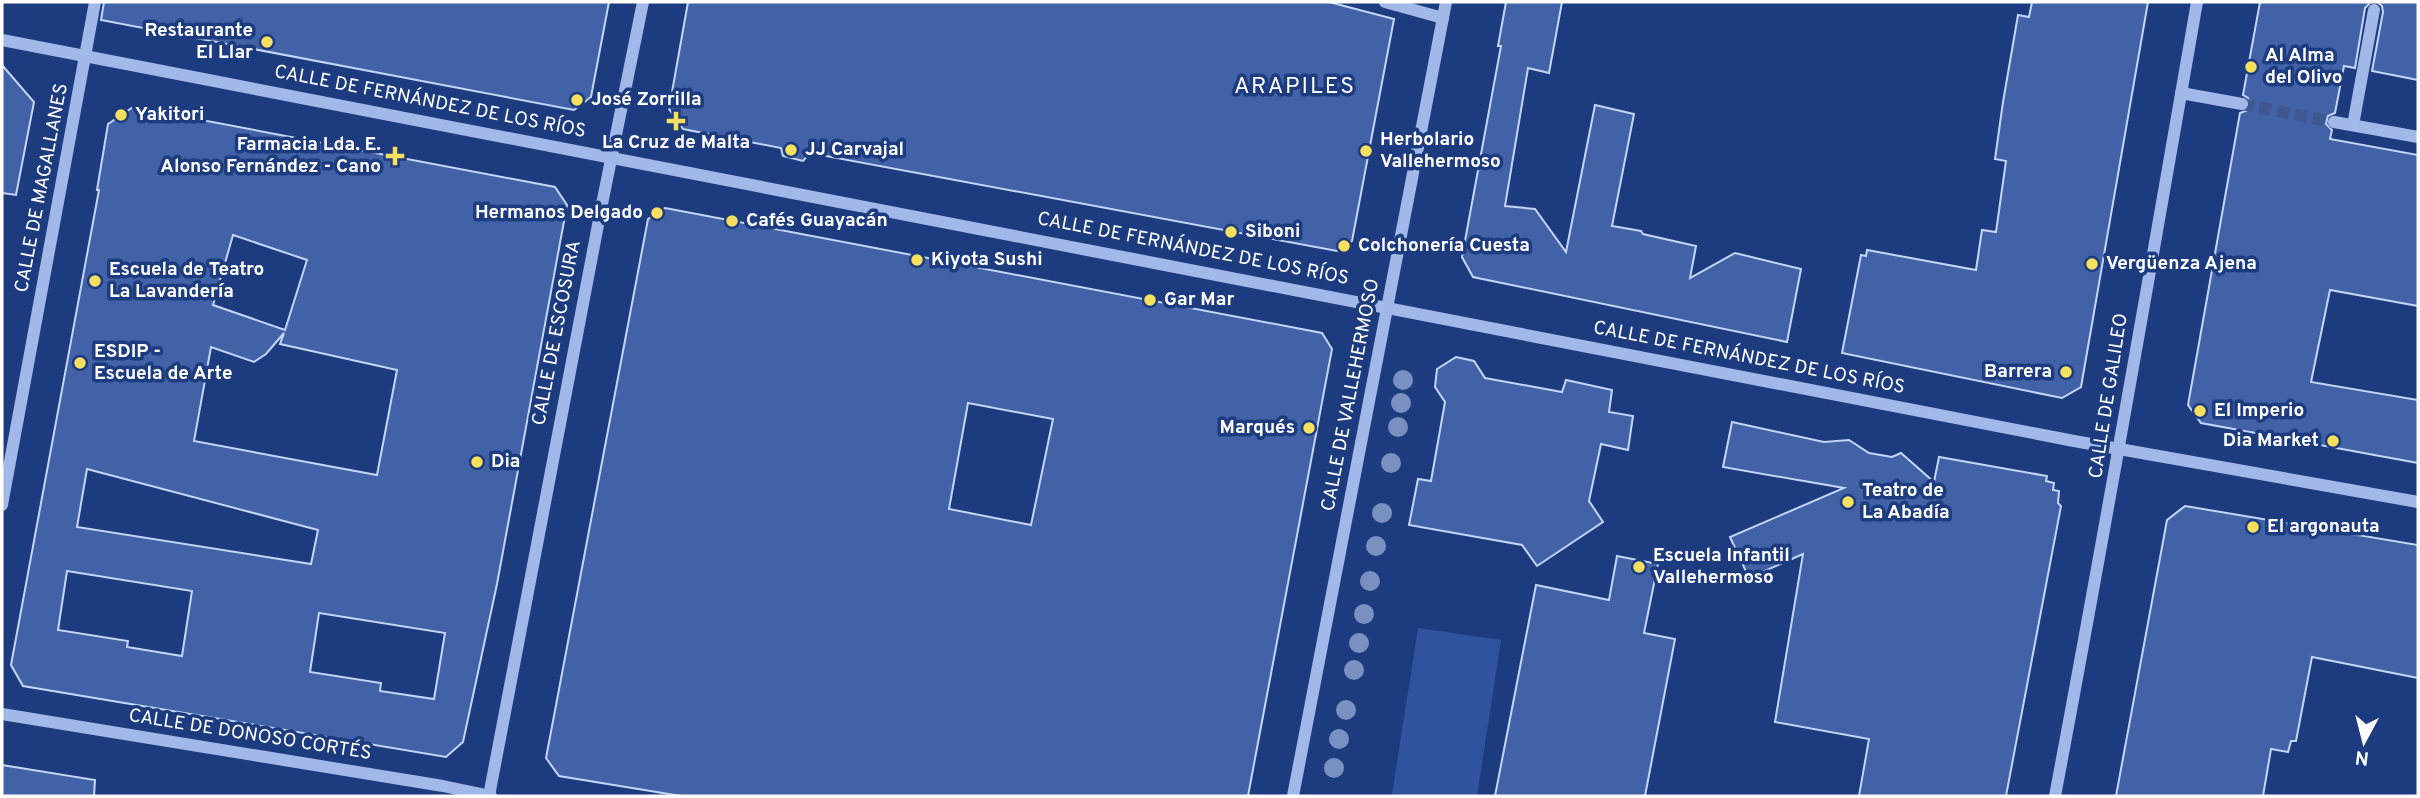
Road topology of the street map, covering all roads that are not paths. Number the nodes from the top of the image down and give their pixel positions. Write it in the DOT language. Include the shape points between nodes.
graph roads {
  1 [pos="95,2"];
  2 [pos="643,2"];
  3 [pos="1385,2"];
  4 [pos="1446,2"];
  5 [pos="2197,2"];
  6 [pos="2375,10"];
  7 [pos="1443,18"];
  8 [pos="2,40"];
  9 [pos="85,56"];
  10 [pos="2181,93"];
  11 [pos="2242,104"];
  12 [pos="2334,122"];
  13 [pos="2353,125"];
  14 [pos="2418,137"];
  15 [pos="611,157"];
  16 [pos="1388,307"];
  17 [pos="2119,449"];
  18 [pos="2418,502"];
  19 [pos="2,505"];
  20 [pos="2,714"];
  21 [pos="489,796"];
  22 [pos="1293,796"];
  23 [pos="2055,796"];
  1 -- 9 [label="street, CALLE DE MAGALLANES"];
  2 -- 15 [label="street, CALLE DE ESCOSURA"];
  3 -- 7 [label="street"];
  4 -- 7 [label="street, CALLE DE VALLEHERMOSO"];
  5 -- 10 [label="street, CALLE DE GALILEO"];
  6 -- 13 [label="street"];
  7 -- 16 [label="street, CALLE DE VALLEHERMOSO"];
  8 -- 9 [label="street, CALLE DE FERNÁNDEZ DE LOS RÍOS"];
  9 -- 15 [label="street, CALLE DE FERNÁNDEZ DE LOS RÍOS"];
  9 -- 19 [label="street, CALLE DE MAGALLANES"];
  10 -- 11 [label="street"];
  10 -- 17 [label="street, CALLE DE GALILEO"];
  12 -- 13 [label="street"];
  13 -- 14 [label="street"];
  15 -- 16 [label="street, CALLE DE FERNÁNDEZ DE LOS RÍOS"];
  15 -- 21 [label="street, CALLE DE ESCOSURA"];
  16 -- 17 [label="street, CALLE DE FERNÁNDEZ DE LOS RÍOS"];
  16 -- 22 [label="street, CALLE DE VALLEHERMOSO"];
  17 -- 18 [label="street, CALLE DE FERNÁNDEZ DE LOS RÍOS"];
  17 -- 23 [label="street, CALLE DE GALILEO"];
  20 -- 21 [label="street, CALLE DE DONOSO CORTÉS"];
}
